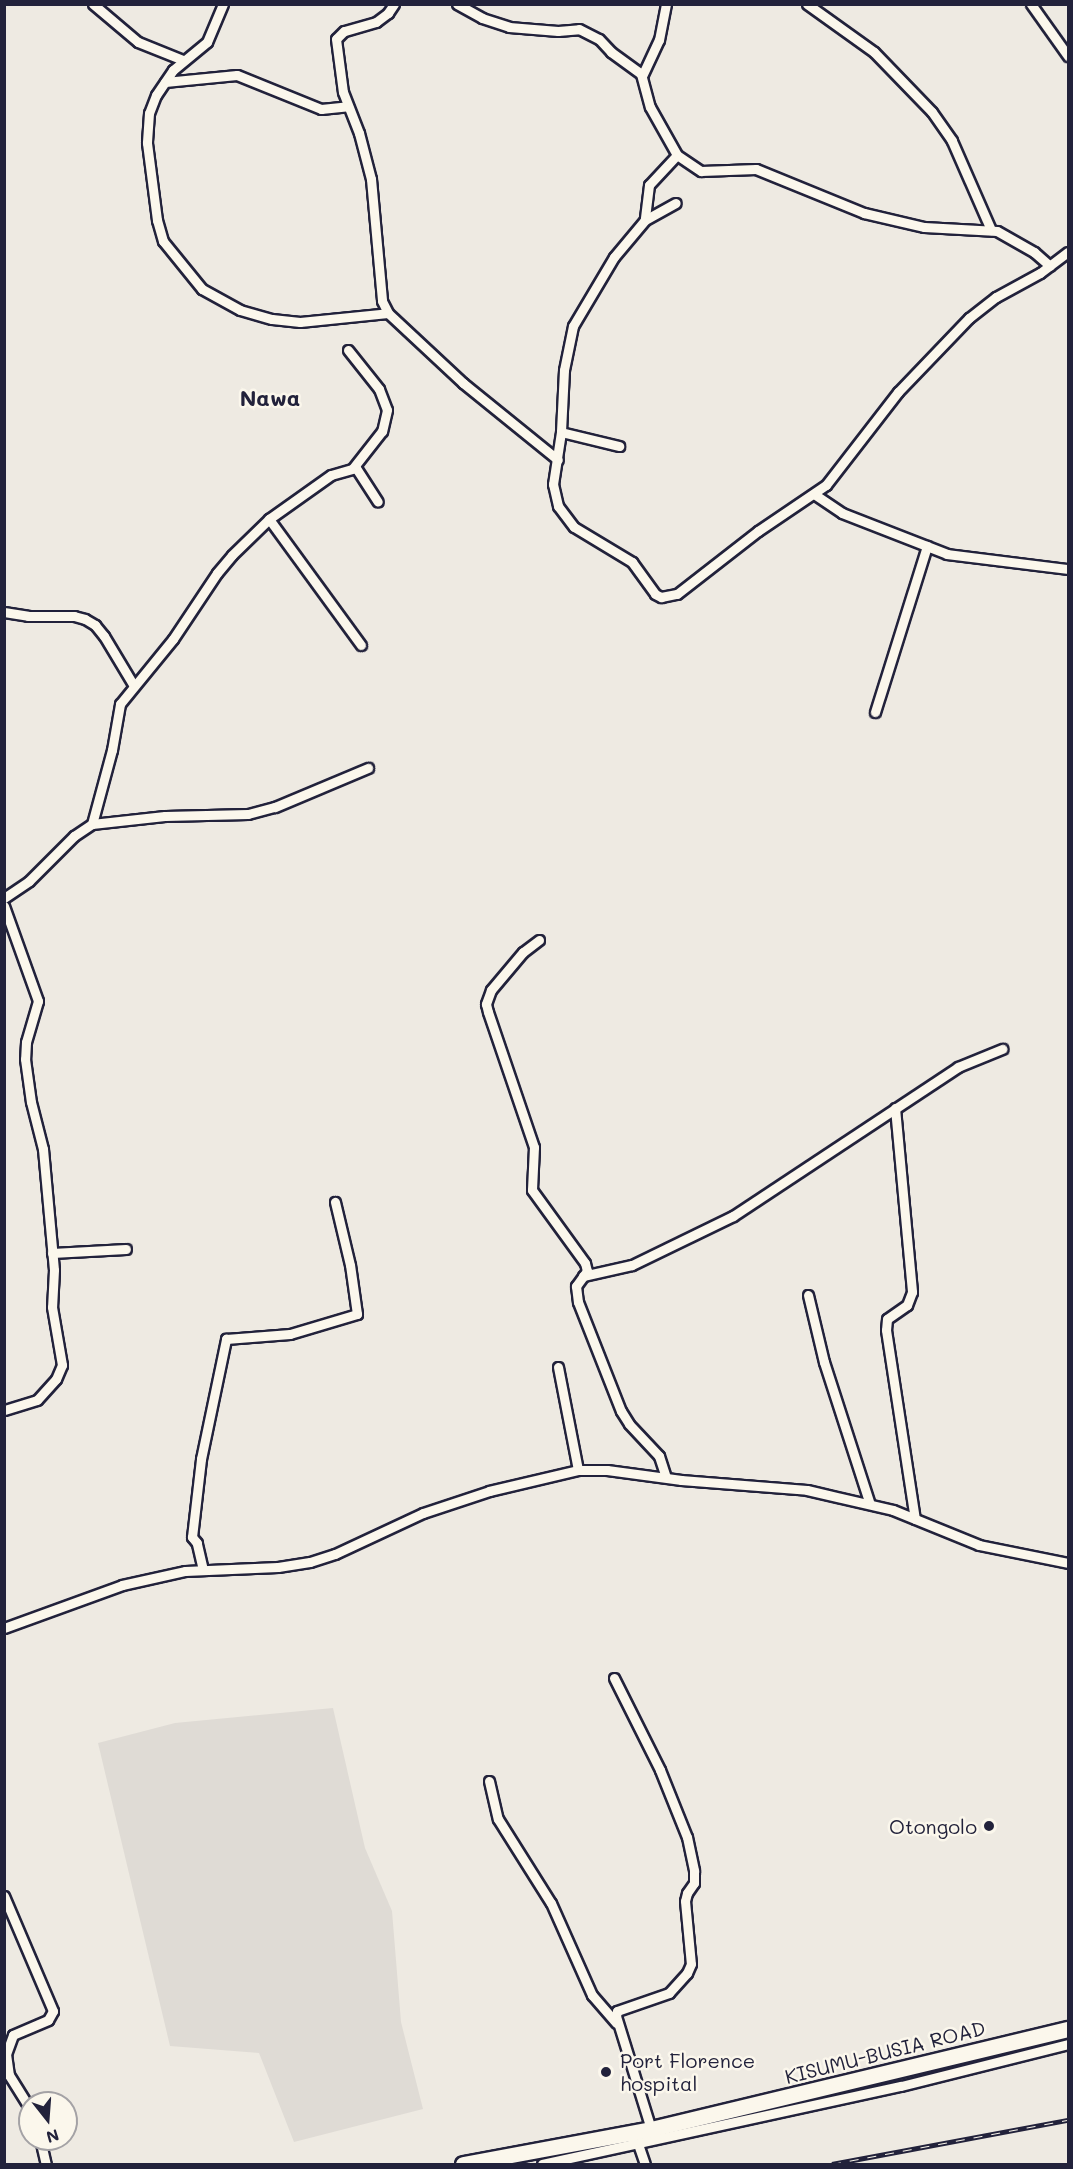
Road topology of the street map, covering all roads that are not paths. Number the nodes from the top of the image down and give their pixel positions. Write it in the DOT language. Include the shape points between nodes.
graph roads {
  1 [pos="93,4"];
  2 [pos="223,4"];
  3 [pos="394,4"];
  4 [pos="457,4"];
  5 [pos="666,4"];
  6 [pos="807,4"];
  7 [pos="1031,4"];
  8 [pos="1068,56"];
  9 [pos="183,60"];
  10 [pos="642,76"];
  11 [pos="165,82"];
  12 [pos="348,106"];
  13 [pos="677,155"];
  14 [pos="676,203"];
  15 [pos="645,220"];
  16 [pos="991,230"];
  17 [pos="1068,252"];
  18 [pos="1050,266"];
  19 [pos="388,313"];
  20 [pos="348,350"];
  21 [pos="561,432"];
  22 [pos="619,446"];
  23 [pos="558,460"];
  24 [pos="353,468"];
  25 [pos="814,494"];
  26 [pos="378,502"];
  27 [pos="269,519"];
  28 [pos="927,546"];
  29 [pos="1068,568"];
  30 [pos="4,612"];
  31 [pos="361,645"];
  32 [pos="134,686"];
  33 [pos="875,712"];
  34 [pos="368,768"];
  35 [pos="92,824"];
  36 [pos="4,898"];
  37 [pos="4,906"];
  38 [pos="539,940"];
  39 [pos="1002,1049"];
  40 [pos="895,1108"];
  41 [pos="334,1202"];
  42 [pos="126,1249"];
  43 [pos="52,1253"];
  44 [pos="583,1276"];
  45 [pos="808,1295"];
  46 [pos="558,1367"];
  47 [pos="4,1410"];
  48 [pos="578,1470"];
  49 [pos="666,1477"];
  50 [pos="870,1504"];
  51 [pos="915,1519"];
  52 [pos="1068,1563"];
  53 [pos="203,1570"];
  54 [pos="4,1628"];
  55 [pos="614,1678"];
  56 [pos="489,1781"];
  57 [pos="4,1896"];
  58 [pos="616,2024"];
  59 [pos="1068,2029"];
  60 [pos="1068,2043"];
  61 [pos="19,2091"];
  62 [pos="651,2129"];
  63 [pos="618,2135"];
  64 [pos="638,2144"];
  65 [pos="463,2164"];
  66 [pos="543,2164"];
  67 [pos="645,2164"];
  1 -- 9 [label="street" via="138,42"];
  2 -- 9 [label="street" via="207,42"];
  3 -- 12 [label="street" via="376,22 337,36"];
  4 -- 10 [label="street" via="509,27 584,30"];
  5 -- 10 [label="street" via="659,40"];
  6 -- 16 [label="street" via="874,52 932,112 952,141"];
  7 -- 8 [label="street"];
  9 -- 11 [label="street"];
  10 -- 13 [label="street" via="650,107"];
  11 -- 12 [label="street" via="237,75 321,109"];
  11 -- 19 [label="street" via="149,113 147,143 160,232 168,250 190,277 217,299 272,319 300,322"];
  12 -- 19 [label="street" via="371,179 380,292"];
  13 -- 15 [label="street" via="649,185"];
  13 -- 16 [label="street" via="701,171 756,169 864,213 915,225"];
  14 -- 15 [label="street"];
  15 -- 21 [label="street" via="614,257 573,326 564,370"];
  16 -- 18 [label="street" via="1034,252"];
  17 -- 18 [label="street"];
  18 -- 25 [label="street" via="996,297 969,318 924,363 870,425 836,473"];
  19 -- 23 [label="street" via="463,383"];
  20 -- 24 [label="street" via="379,389 387,410 382,431"];
  21 -- 22 [label="street"];
  21 -- 23 [label="street"];
  23 -- 25 [label="street" via="553,494 566,518 574,527 632,562 655,594 662,597 677,594 758,531"];
  24 -- 26 [label="street" via="362,473"];
  24 -- 27 [label="street" via="321,481"];
  25 -- 28 [label="street" via="842,513"];
  27 -- 31 [label="street"];
  27 -- 32 [label="street" via="217,573 173,639"];
  28 -- 29 [label="street" via="955,556"];
  28 -- 33 [label="street"];
  30 -- 32 [label="street" via="85,619 104,636"];
  32 -- 35 [label="street" via="120,704"];
  34 -- 35 [label="street" via="275,807 248,814 165,816"];
  35 -- 36 [label="street" via="74,836 29,881"];
  37 -- 43 [label="street" via="38,1001 25,1059 43,1149"];
  38 -- 44 [label="street" via="523,952 491,990 486,1004 534,1147 532,1190 585,1263 587,1271"];
  39 -- 40 [label="street" via="958,1067"];
  40 -- 44 [label="street" via="733,1216 632,1265"];
  40 -- 51 [label="street" via="912,1292 907,1305 887,1318 886,1330"];
  41 -- 53 [label="street" via="357,1314 290,1334 225,1339 201,1459 192,1537"];
  42 -- 43 [label="street"];
  43 -- 47 [label="street" via="52,1307 61,1372 38,1400"];
  44 -- 49 [label="street" via="576,1286 578,1302 621,1411 659,1456"];
  45 -- 50 [label="street" via="824,1362"];
  46 -- 48 [label="street"];
  48 -- 49 [label="street"];
  48 -- 53 [label="street" via="489,1491 423,1513 309,1562"];
  49 -- 50 [label="street" via="778,1486"];
  50 -- 51 [label="street"];
  51 -- 52 [label="street" via="979,1545"];
  53 -- 54 [label="street" via="122,1585"];
  55 -- 58 [label="street" via="660,1770 687,1837 694,1883 686,1901 691,1964 687,1973 669,1992 617,2011"];
  56 -- 58 [label="street" via="498,1819 551,1903 592,1995"];
  57 -- 61 [label="street" via="53,2011 48,2020 13,2035 6,2054 9,2075"];
  58 -- 62 [label="street"];
  59 -- 62 [label="highway, KISUMU-BUSIA ROAD"];
  60 -- 64 [label="street" via="901,2086"];
  62 -- 63 [label="highway, KISUMU-BUSIA ROAD"];
  63 -- 64 [label="street"];
  63 -- 65 [label="highway, KISUMU-BUSIA ROAD"];
  64 -- 66 [label="street"];
  64 -- 67 [label="street"];
}
